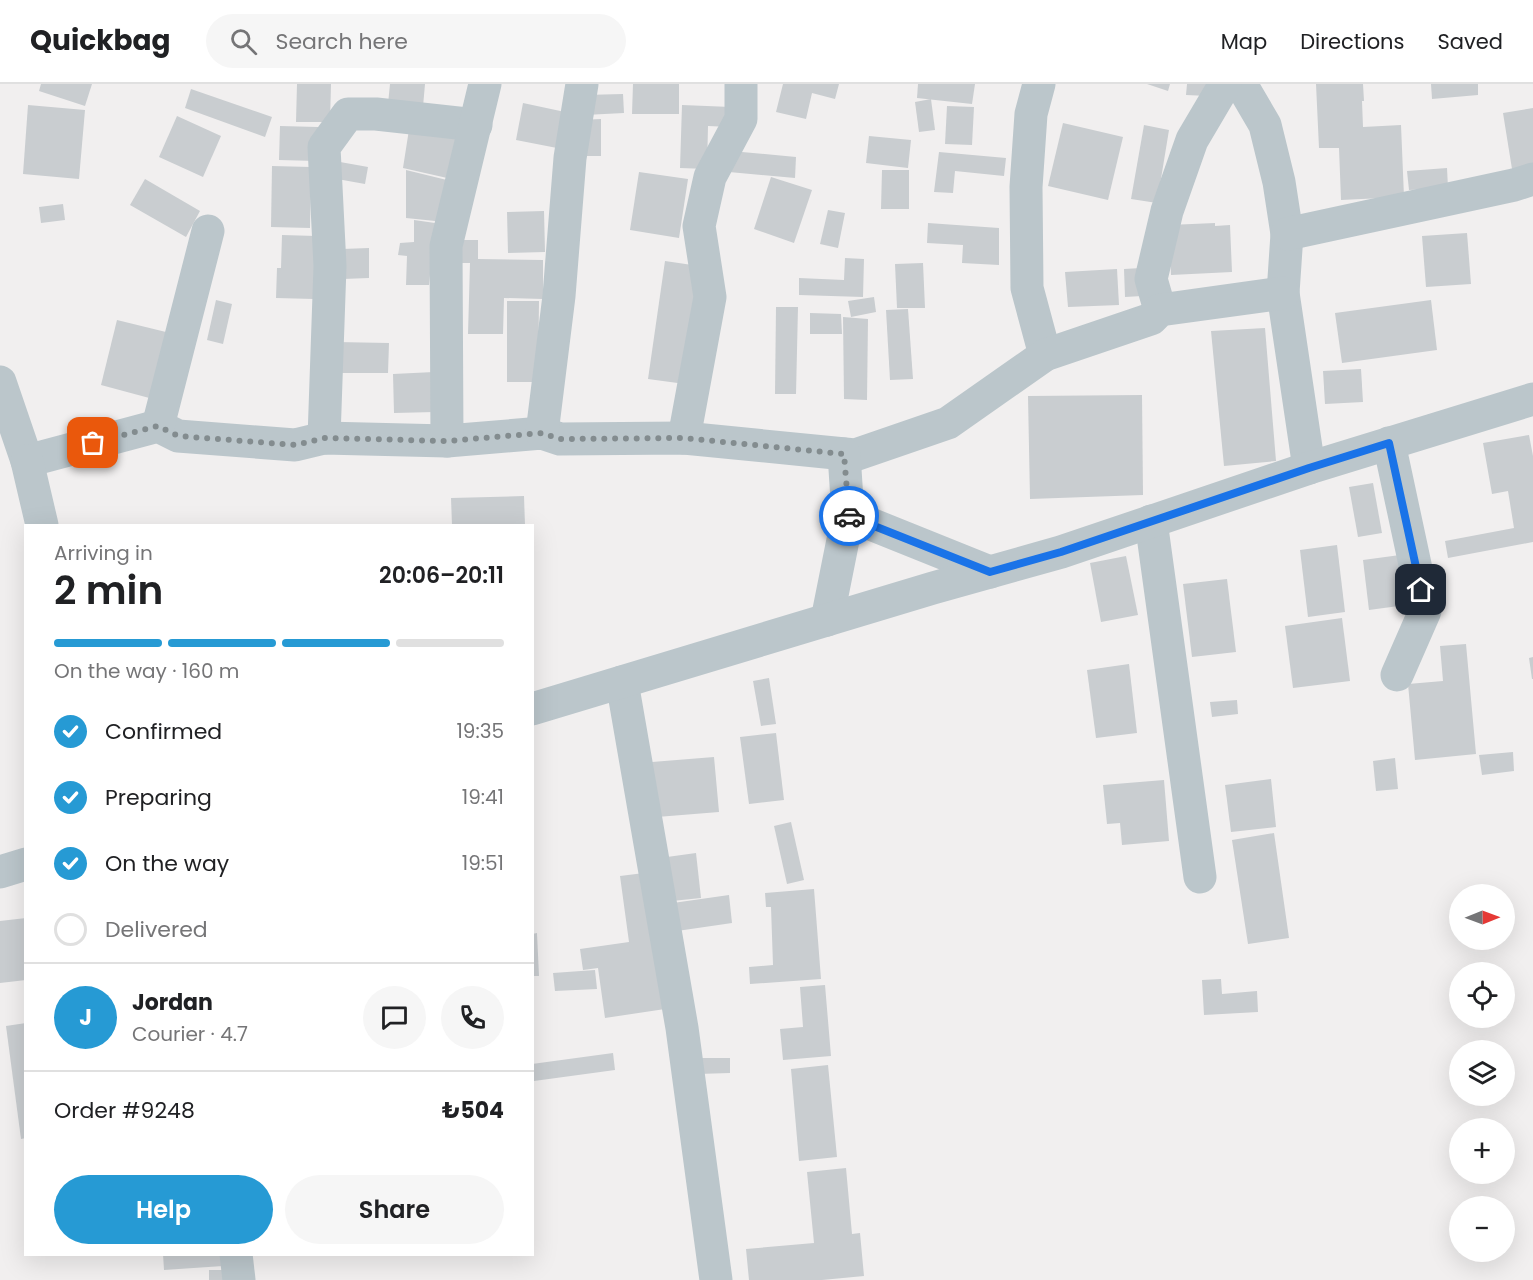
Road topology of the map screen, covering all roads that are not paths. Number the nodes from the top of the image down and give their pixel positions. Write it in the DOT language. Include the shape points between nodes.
graph roads {
  1 [pos="485,84"];
  2 [pos="582,84"];
  3 [pos="741,84"];
  4 [pos="1040,84"];
  5 [pos="1225,84"];
  6 [pos="1241,84"];
  7 [pos="476,125"];
  8 [pos="1533,179"];
  9 [pos="208,231"];
  10 [pos="1287,234"];
  11 [pos="1283,293"];
  12 [pos="1160,310"];
  13 [pos="1046,355"];
  14 [pos="0,382"];
  15 [pos="1533,399"];
  16 [pos="158,426"];
  17 [pos="542,433"];
  18 [pos="324,438"];
  19 [pos="684,438"];
  20 [pos="447,441"];
  21 [pos="1389,443"];
  22 [pos="844,454"];
  23 [pos="27,461"];
  24 [pos="1309,468"];
  25 [pos="849,516"];
  26 [pos="1151,521"];
  27 [pos="42,524"];
  28 [pos="990,572"];
  29 [pos="827,620"];
  30 [pos="1397,675"];
  31 [pos="622,682"];
  32 [pos="534,708"];
  33 [pos="24,865"];
  34 [pos="0,872"];
  35 [pos="1200,877"];
  36 [pos="236,1256"];
  37 [pos="239,1280"];
  38 [pos="716,1280"];
  1 -- 7 [label="street"];
  2 -- 17 [label="street" via="570,158 559,296"];
  3 -- 19 [label="street" via="741,119 710,177 699,226 710,297"];
  4 -- 13 [label="street" via="1031,114 1026,187 1027,288"];
  5 -- 12 [label="street" via="1191,140 1167,212 1152,279"];
  6 -- 10 [label="street" via="1265,125"];
  7 -- 18 [label="street" via="348,114 324,147 330,266"];
  7 -- 20 [label="street" via="446,246"];
  8 -- 10 [label="street"];
  9 -- 16 [label="street"];
  10 -- 11 [label="street"];
  11 -- 12 [label="street"];
  11 -- 24 [label="street"];
  12 -- 13 [label="street" via="1151,319"];
  13 -- 22 [label="street" via="948,423 855,455"];
  14 -- 23 [label="street"];
  15 -- 21 [label="street"];
  16 -- 18 [label="street" via="178,436 272,444 296,445"];
  16 -- 23 [label="street"];
  17 -- 19 [label="street" via="560,439"];
  17 -- 20 [label="street"];
  18 -- 20 [label="street"];
  19 -- 22 [label="street"];
  21 -- 24 [label="street"];
  21 -- 30 [label="street" via="1425,611"];
  22 -- 25 [label="street"];
  23 -- 27 [label="street"];
  24 -- 26 [label="street"];
  25 -- 28 [label="street"];
  25 -- 29 [label="street"];
  26 -- 28 [label="street"];
  26 -- 35 [label="street"];
  28 -- 29 [label="street"];
  29 -- 31 [label="street"];
  31 -- 32 [label="street"];
  31 -- 38 [label="street" via="682,1028"];
  33 -- 34 [label="street"];
  36 -- 37 [label="street"];
}
